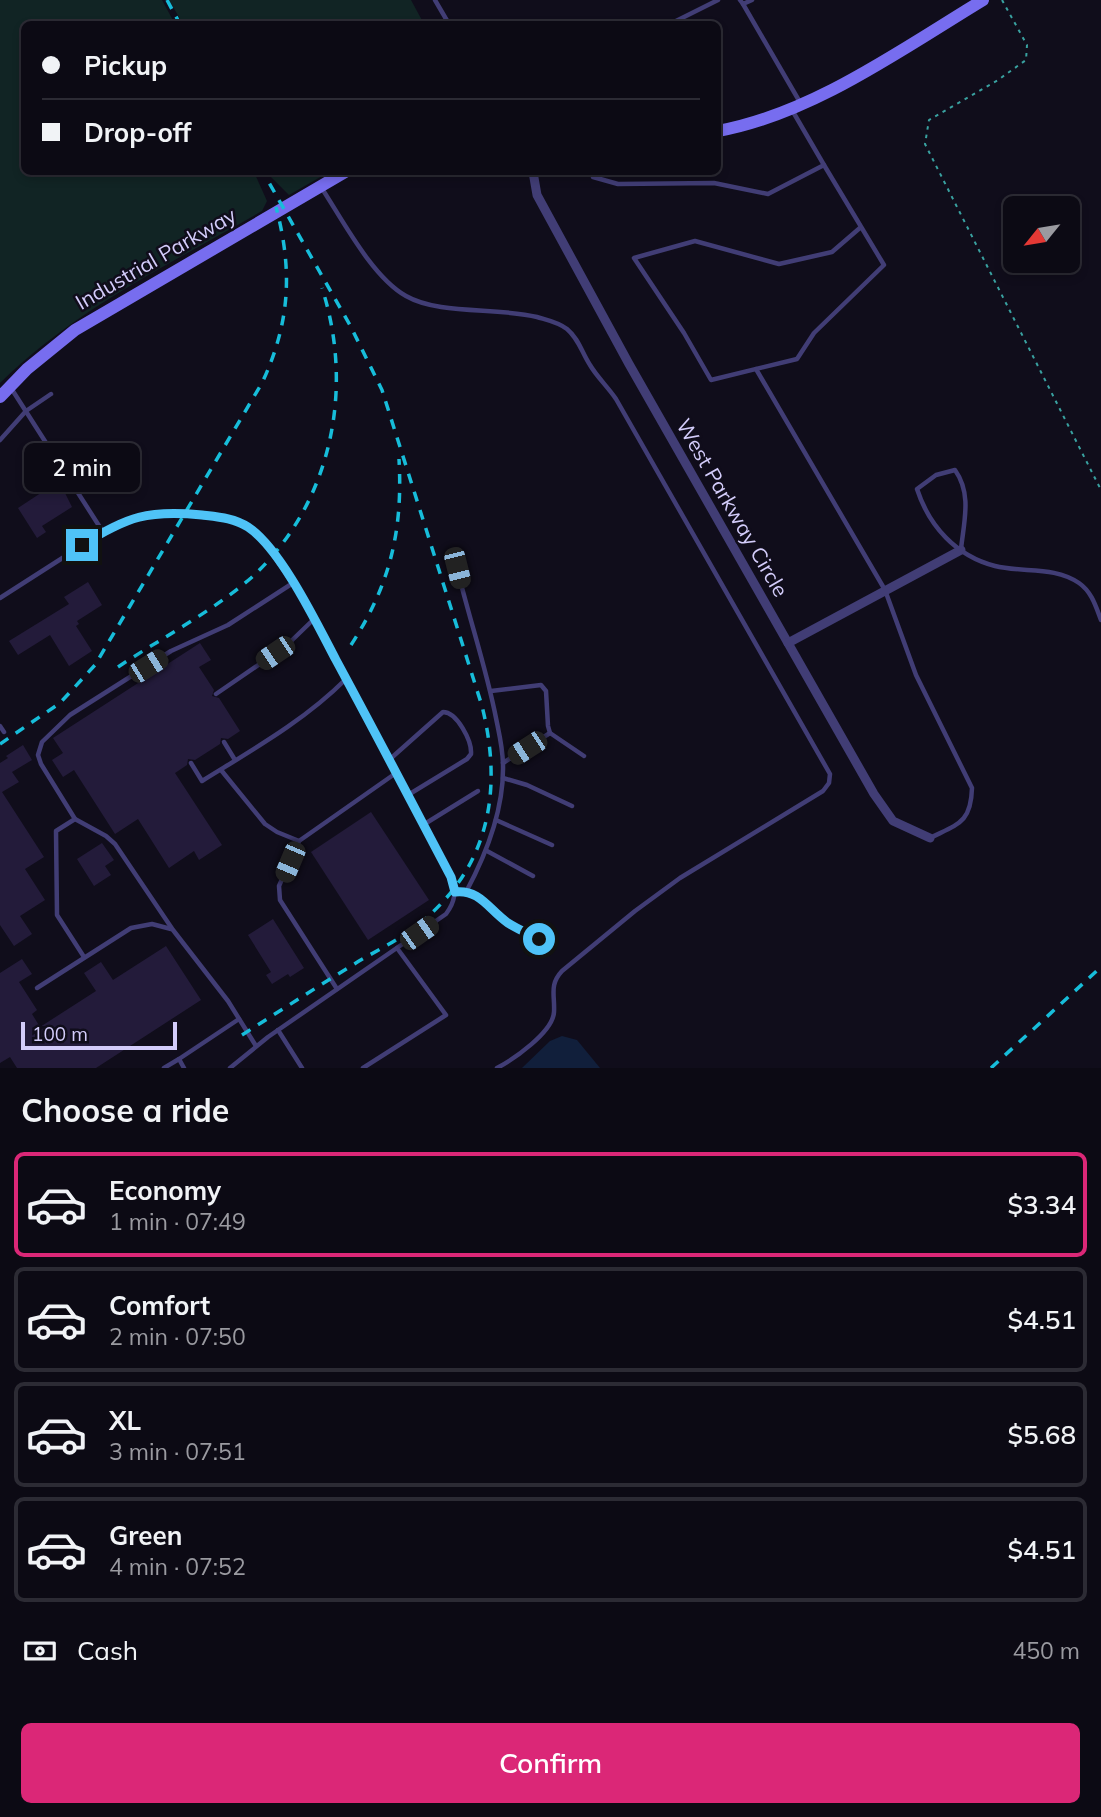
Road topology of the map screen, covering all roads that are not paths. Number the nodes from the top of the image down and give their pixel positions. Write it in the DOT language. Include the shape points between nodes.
graph roads {
  1 [pos="435,0"];
  2 [pos="718,0"];
  3 [pos="752,0"];
  4 [pos="983,0"];
  5 [pos="742,2"];
  6 [pos="447,21"];
  7 [pos="676,21"];
  8 [pos="796,107"];
  9 [pos="721,130"];
  10 [pos="824,165"];
  11 [pos="340,175"];
  12 [pos="534,175"];
  13 [pos="593,175"];
  14 [pos="320,186"];
  15 [pos="861,227"];
  16 [pos="756,369"];
  17 [pos="10,386"];
  18 [pos="51,394"];
  19 [pos="0,397"];
  20 [pos="26,411"];
  21 [pos="0,440"];
  22 [pos="103,532"];
  23 [pos="961,550"];
  24 [pos="457,568"];
  25 [pos="293,583"];
  26 [pos="885,590"];
  27 [pos="0,598"];
  28 [pos="314,619"];
  29 [pos="1101,620"];
  30 [pos="788,643"];
  31 [pos="346,679"];
  32 [pos="491,691"];
  33 [pos="216,694"];
  34 [pos="0,726"];
  35 [pos="4,732"];
  36 [pos="550,733"];
  37 [pos="224,742"];
  38 [pos="584,756"];
  39 [pos="235,760"];
  40 [pos="389,760"];
  41 [pos="191,763"];
  42 [pos="503,763"];
  43 [pos="221,769"];
  44 [pos="396,773"];
  45 [pos="503,778"];
  46 [pos="478,791"];
  47 [pos="408,796"];
  48 [pos="572,806"];
  49 [pos="75,818"];
  50 [pos="496,820"];
  51 [pos="423,825"];
  52 [pos="930,838"];
  53 [pos="299,841"];
  54 [pos="552,845"];
  55 [pos="487,851"];
  56 [pos="533,876"];
  57 [pos="455,892"];
  58 [pos="466,892"];
  59 [pos="173,930"];
  60 [pos="539,939"];
  61 [pos="397,948"];
  62 [pos="84,957"];
  63 [pos="37,988"];
  64 [pos="337,989"];
  65 [pos="239,1019"];
  66 [pos="278,1030"];
  67 [pos="256,1046"];
  68 [pos="178,1059"];
  69 [pos="236,1066"];
  70 [pos="164,1068"];
  71 [pos="184,1068"];
  72 [pos="230,1068"];
  73 [pos="302,1068"];
  74 [pos="363,1068"];
  75 [pos="497,1068"];
  1 -- 6 [label="lane"];
  2 -- 7 [label="lane"];
  3 -- 5 [label="lane"];
  4 -- 8 [label="street"];
  5 -- 8 [label="lane"];
  8 -- 9 [label="street"];
  8 -- 10 [label="lane"];
  10 -- 13 [label="lane" via="768,194 714,183 618,184"];
  10 -- 15 [label="lane"];
  11 -- 14 [label="street, Industrial Parkway"];
  12 -- 30 [label="street, West Parkway Circle" via="537,195"];
  14 -- 17 [label="street, Industrial Parkway" via="75,330"];
  14 -- 75 [label="lane" via="376,269 406,297 438,307 523,314 558,324 573,335 616,399 830,774 823,791 680,878 562,971 553,984 554,1012 549,1024 525,1049"];
  15 -- 16 [label="lane" via="884,265 814,333 797,359"];
  15 -- 16 [label="lane" via="832,251 779,264 695,241 634,258 711,380"];
  16 -- 26 [label="lane"];
  17 -- 19 [label="street, Industrial Parkway"];
  17 -- 20 [label="lane"];
  18 -- 20 [label="lane"];
  20 -- 21 [label="lane"];
  20 -- 22 [label="lane"];
  22 -- 25 [label="lane" via="156,513 230,519 260,537"];
  22 -- 27 [label="lane"];
  23 -- 23 [label="lane" via="967,495 955,470 936,475 917,489 939,533"];
  23 -- 26 [label="street"];
  23 -- 29 [label="lane" via="994,565 1058,572 1091,594"];
  24 -- 32 [label="lane"];
  25 -- 28 [label="lane"];
  25 -- 49 [label="lane" via="228,625 171,651 78,709 50,732 40,746 39,760"];
  26 -- 30 [label="street"];
  26 -- 52 [label="lane" via="916,675 972,788 971,808 960,823"];
  28 -- 31 [label="lane"];
  28 -- 33 [label="lane" via="286,646"];
  30 -- 52 [label="street, West Parkway Circle" via="894,821"];
  31 -- 39 [label="lane" via="307,714"];
  31 -- 40 [label="lane"];
  32 -- 36 [label="lane" via="541,685 546,691"];
  32 -- 42 [label="lane"];
  34 -- 35 [label="lane"];
  36 -- 38 [label="lane"];
  36 -- 42 [label="lane"];
  37 -- 39 [label="lane"];
  39 -- 43 [label="lane"];
  40 -- 44 [label="lane"];
  40 -- 47 [label="lane" via="443,712 452,713 470,744 467,759"];
  41 -- 43 [label="lane" via="202,781"];
  42 -- 45 [label="lane"];
  43 -- 53 [label="lane" via="265,824"];
  44 -- 47 [label="lane"];
  44 -- 53 [label="lane"];
  45 -- 48 [label="lane"];
  45 -- 50 [label="lane"];
  46 -- 51 [label="lane"];
  47 -- 51 [label="lane"];
  49 -- 59 [label="lane" via="115,844"];
  49 -- 62 [label="lane" via="56,831 57,915"];
  50 -- 54 [label="lane"];
  50 -- 55 [label="lane"];
  51 -- 57 [label="lane"];
  53 -- 64 [label="lane" via="279,886 279,897"];
  55 -- 56 [label="lane"];
  55 -- 58 [label="lane"];
  57 -- 58 [label="lane"];
  57 -- 61 [label="lane" via="446,914"];
  58 -- 60 [label="lane"];
  59 -- 62 [label="lane" via="138,926"];
  59 -- 65 [label="lane"];
  61 -- 64 [label="lane"];
  61 -- 74 [label="lane" via="446,1014"];
  62 -- 63 [label="lane"];
  64 -- 66 [label="lane"];
  65 -- 67 [label="lane"];
  65 -- 68 [label="lane"];
  66 -- 67 [label="lane"];
  66 -- 73 [label="lane"];
  67 -- 69 [label="lane"];
  68 -- 70 [label="lane"];
  68 -- 71 [label="lane"];
  69 -- 72 [label="lane"];
}
